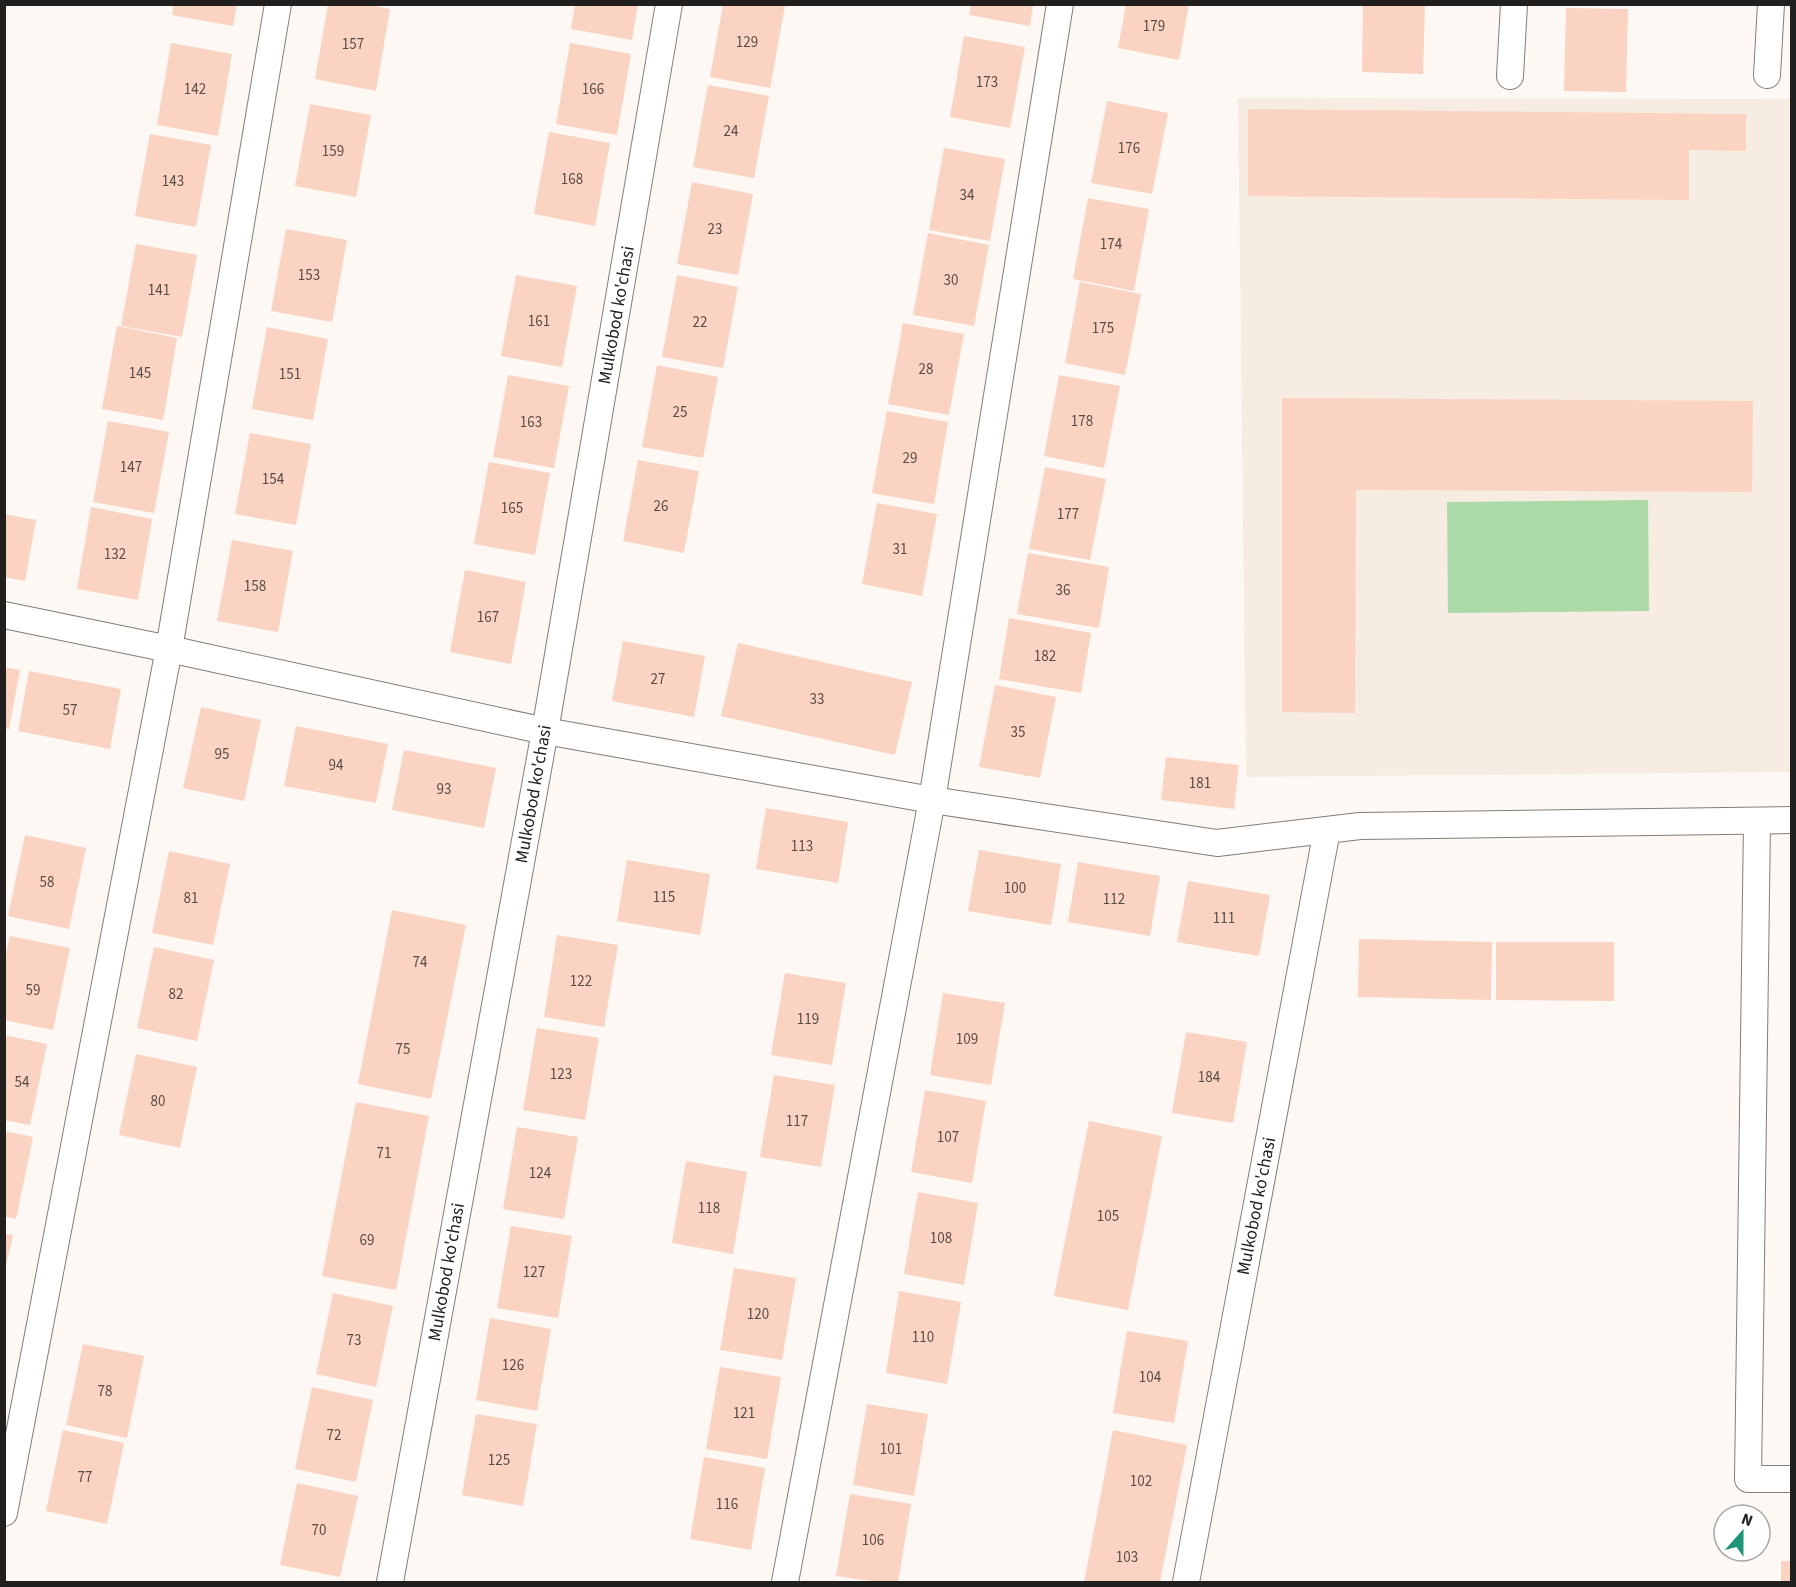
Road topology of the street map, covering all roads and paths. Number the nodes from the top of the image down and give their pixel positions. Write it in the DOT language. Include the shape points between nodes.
graph roads {
  1 [pos="278,4"];
  2 [pos="669,4"];
  3 [pos="1060,4"];
  4 [pos="1514,4"];
  5 [pos="1771,4"];
  6 [pos="1767,75"];
  7 [pos="1510,76"];
  8 [pos="4,615"];
  9 [pos="169,649"];
  10 [pos="545,731"];
  11 [pos="932,800"];
  12 [pos="1791,820"];
  13 [pos="1756,821"];
  14 [pos="1327,830"];
  15 [pos="1791,1479"];
  16 [pos="4,1512"];
  17 [pos="390,1582"];
  18 [pos="785,1582"];
  19 [pos="1186,1582"];
  1 -- 9 [label="street"];
  2 -- 10 [label="street, Mulkobod ko'chasi"];
  3 -- 11 [label="street"];
  4 -- 7 [label="street"];
  5 -- 6 [label="street"];
  8 -- 9 [label="street"];
  9 -- 10 [label="street"];
  9 -- 16 [label="street"];
  10 -- 11 [label="street"];
  10 -- 17 [label="street, Mulkobod ko'chasi"];
  11 -- 14 [label="street" via="1217,843"];
  11 -- 18 [label="street"];
  12 -- 13 [label="street"];
  13 -- 14 [label="street" via="1360,826"];
  13 -- 15 [label="street" via="1748,1479"];
  14 -- 19 [label="street, Mulkobod ko'chasi"];
}
